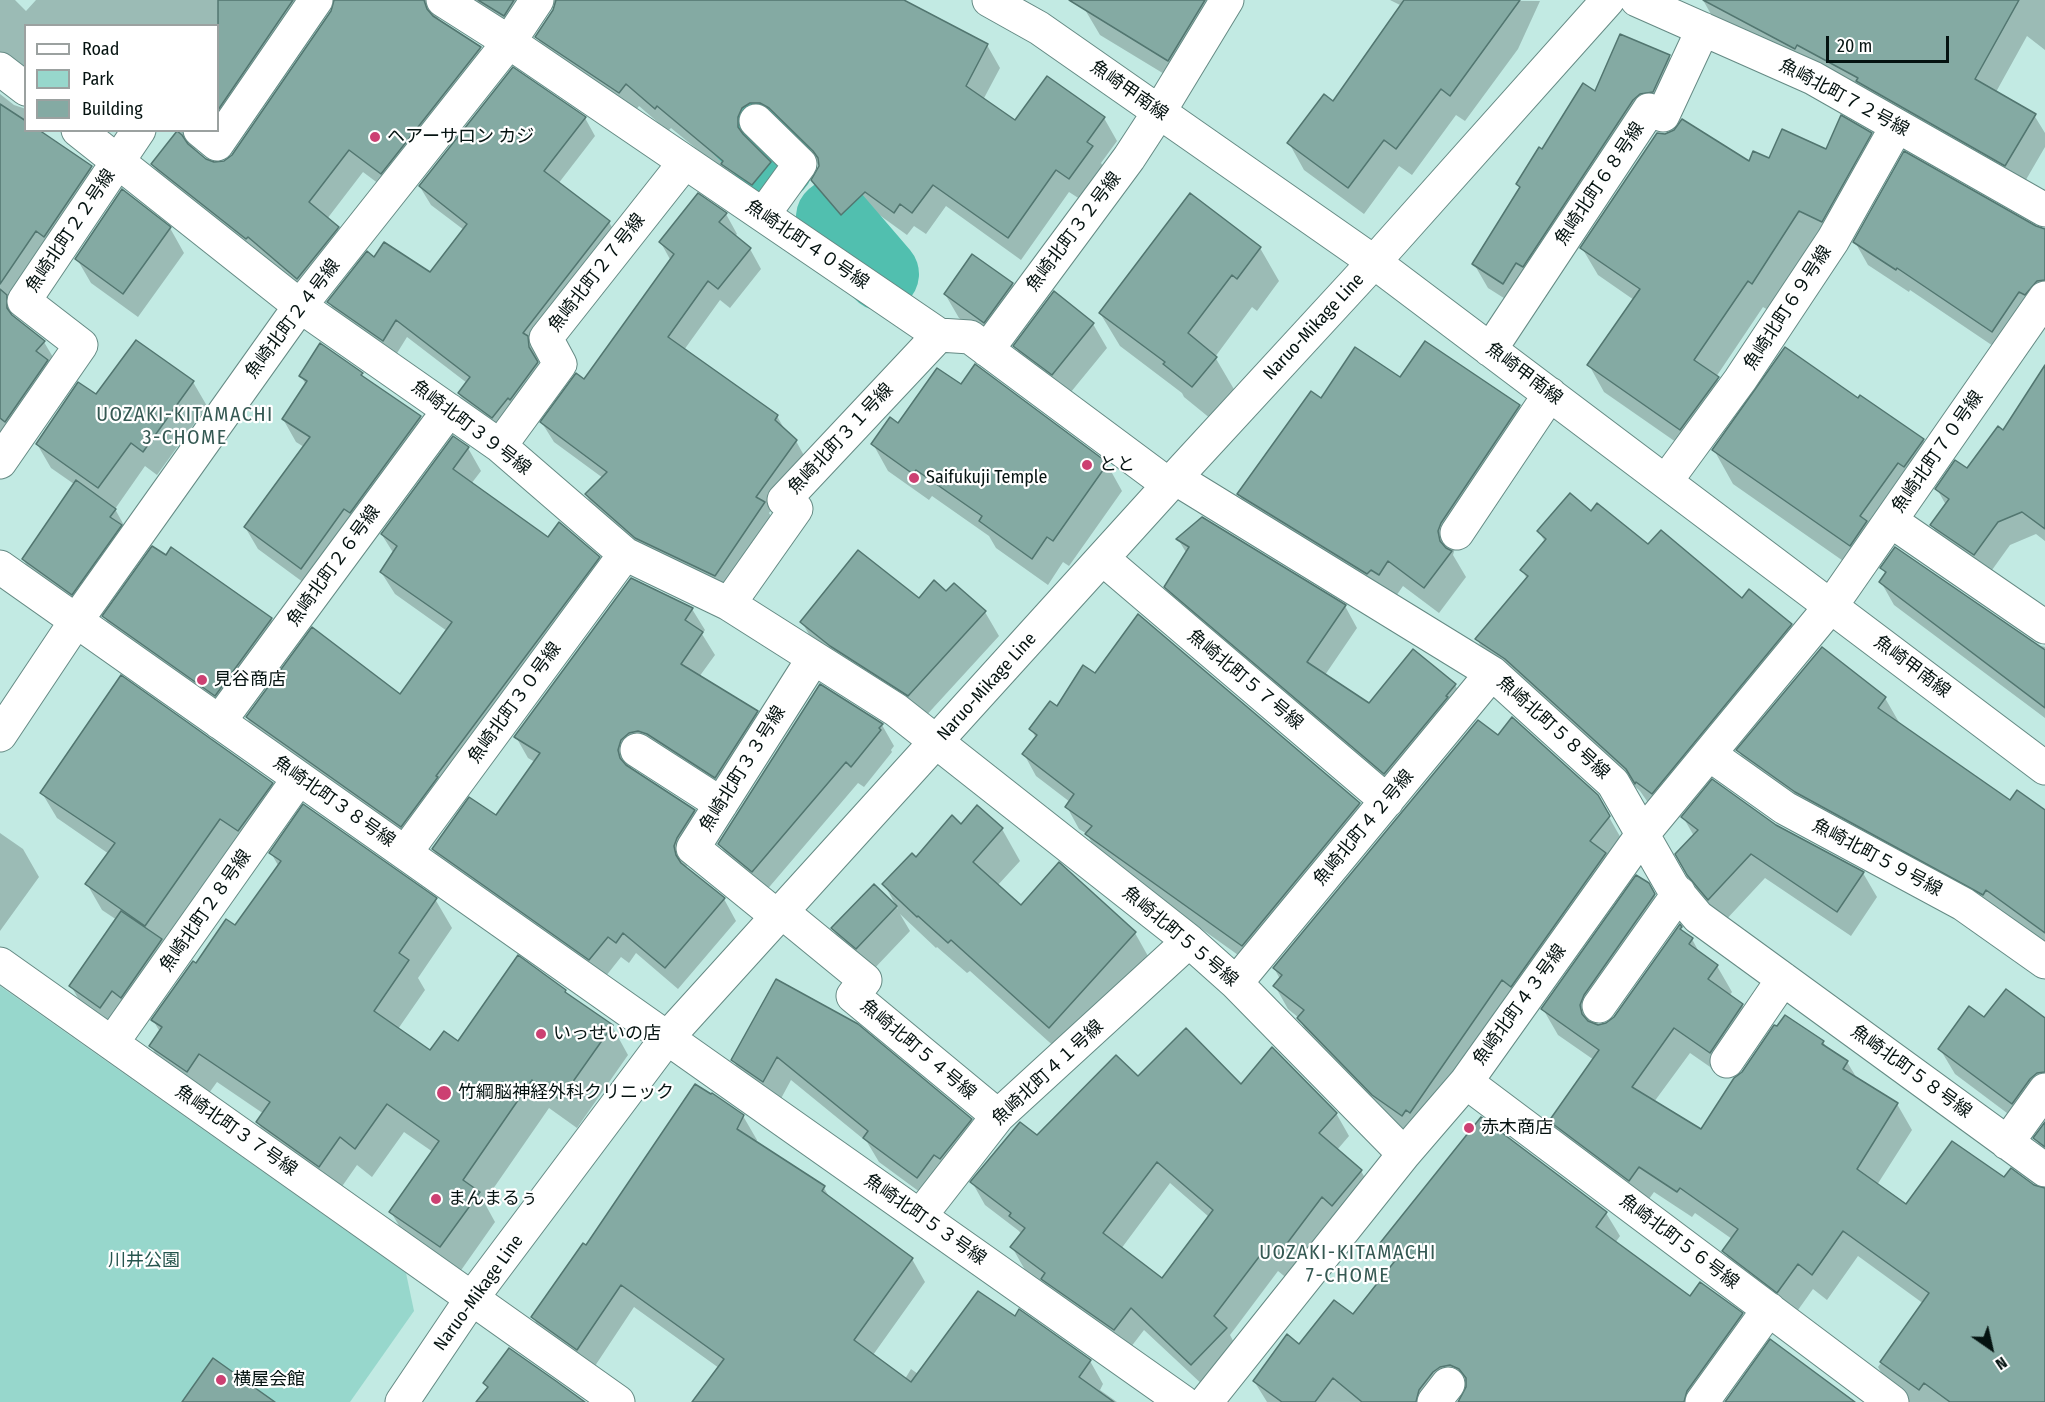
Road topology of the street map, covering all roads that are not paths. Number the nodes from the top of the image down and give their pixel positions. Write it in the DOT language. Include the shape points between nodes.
graph roads {
  1 [pos="316,0"];
  2 [pos="443,0"];
  3 [pos="537,0"];
  4 [pos="989,0"];
  5 [pos="1227,0"];
  6 [pos="1608,0"];
  7 [pos="1637,0"];
  8 [pos="1703,29"];
  9 [pos="509,42"];
  10 [pos="0,69"];
  11 [pos="24,87"];
  12 [pos="1159,112"];
  13 [pos="756,121"];
  14 [pos="1897,126"];
  15 [pos="80,132"];
  16 [pos="138,132"];
  17 [pos="202,132"];
  18 [pos="118,162"];
  19 [pos="685,162"];
  20 [pos="2045,210"];
  21 [pos="763,215"];
  22 [pos="1374,262"];
  23 [pos="2045,298"];
  24 [pos="300,306"];
  25 [pos="939,335"];
  26 [pos="987,350"];
  27 [pos="1490,350"];
  28 [pos="1550,394"];
  29 [pos="449,410"];
  30 [pos="500,446"];
  31 [pos="0,462"];
  32 [pos="1666,481"];
  33 [pos="1172,482"];
  34 [pos="1891,520"];
  35 [pos="1457,533"];
  36 [pos="625,554"];
  37 [pos="1103,559"];
  38 [pos="0,567"];
  39 [pos="729,604"];
  40 [pos="1831,606"];
  41 [pos="76,621"];
  42 [pos="2045,627"];
  43 [pos="813,658"];
  44 [pos="1492,673"];
  45 [pos="219,722"];
  46 [pos="0,735"];
  47 [pos="937,743"];
  48 [pos="637,750"];
  49 [pos="1709,754"];
  50 [pos="2045,768"];
  51 [pos="299,778"];
  52 [pos="1387,801"];
  53 [pos="721,804"];
  54 [pos="1642,835"];
  55 [pos="405,853"];
  56 [pos="1678,893"];
  57 [pos="780,915"];
  58 [pos="1189,941"];
  59 [pos="2045,962"];
  60 [pos="0,964"];
  61 [pos="1783,979"];
  62 [pos="1236,983"];
  63 [pos="1599,1006"];
  64 [pos="667,1038"];
  65 [pos="112,1043"];
  66 [pos="1727,1062"];
  67 [pos="1466,1082"];
  68 [pos="2045,1090"];
  69 [pos="998,1116"];
  70 [pos="2007,1143"];
  71 [pos="1404,1154"];
  72 [pos="2045,1170"];
  73 [pos="920,1216"];
  74 [pos="472,1298"];
  75 [pos="1769,1309"];
  76 [pos="1874,1397"];
  77 [pos="402,1402"];
  78 [pos="618,1402"];
  79 [pos="1183,1402"];
  80 [pos="1206,1402"];
  81 [pos="1702,1402"];
  1 -- 17 [label="street" via="217,144"];
  2 -- 9 [label="street, 魚崎北町４０号線"];
  3 -- 9 [label="street, 魚崎北町２４号線"];
  4 -- 12 [label="street, 魚崎甲南線" via="1039,28"];
  5 -- 12 [label="street, 魚崎北町３２号線"];
  6 -- 22 [label="street, Naruo-Mikage Line"];
  7 -- 8 [label="street, 魚崎北町７２号線"];
  8 -- 14 [label="street, 魚崎北町７２号線" via="1813,78"];
  8 -- 27 [label="street, 魚崎北町６８号線" via="1663,115 1649,110"];
  9 -- 19 [label="street, 魚崎北町４０号線"];
  9 -- 24 [label="street, 魚崎北町２４号線"];
  10 -- 11 [label="street"];
  12 -- 22 [label="street, 魚崎甲南線"];
  12 -- 26 [label="street, 魚崎北町３２号線"];
  13 -- 21 [label="street" via="800,164"];
  14 -- 20 [label="street, 魚崎北町７２号線"];
  14 -- 32 [label="street, 魚崎北町６９号線" via="1833,240 1740,380"];
  15 -- 18 [label="street, 魚崎北町３９号線"];
  16 -- 18 [label="street"];
  18 -- 24 [label="street, 魚崎北町３９号線"];
  18 -- 31 [label="street, 魚崎北町２２号線" via="24,301 81,345"];
  19 -- 21 [label="street, 魚崎北町４０号線"];
  19 -- 30 [label="street, 魚崎北町２７号線" via="546,338 560,364"];
  21 -- 25 [label="street, 魚崎北町４０号線"];
  22 -- 27 [label="street, 魚崎甲南線"];
  22 -- 33 [label="street, Naruo-Mikage Line"];
  23 -- 34 [label="street, 魚崎北町７０号線"];
  24 -- 29 [label="street, 魚崎北町３９号線"];
  24 -- 41 [label="street, 魚崎北町２４号線"];
  25 -- 26 [label="street" via="970,337"];
  25 -- 39 [label="street, 魚崎北町３１号線" via="784,500 796,508"];
  26 -- 33 [label="street"];
  27 -- 28 [label="street, 魚崎甲南線"];
  28 -- 32 [label="street, 魚崎甲南線"];
  28 -- 35 [label="street"];
  29 -- 30 [label="street, 魚崎北町３９号線"];
  29 -- 45 [label="street, 魚崎北町２６号線"];
  30 -- 36 [label="street, 魚崎北町３９号線"];
  32 -- 40 [label="street, 魚崎甲南線"];
  33 -- 37 [label="street, Naruo-Mikage Line"];
  33 -- 44 [label="street, 魚崎北町５８号線"];
  34 -- 40 [label="street, 魚崎北町７０号線"];
  34 -- 42 [label="street"];
  36 -- 39 [label="street, 魚崎北町３９号線"];
  36 -- 55 [label="street, 魚崎北町３０号線"];
  37 -- 47 [label="street, Naruo-Mikage Line"];
  37 -- 52 [label="street, 魚崎北町５７号線"];
  38 -- 41 [label="street, 魚崎北町３８号線"];
  39 -- 43 [label="street, 魚崎北町３９号線"];
  40 -- 49 [label="street, 魚崎北町４３号線"];
  40 -- 50 [label="street, 魚崎甲南線"];
  41 -- 45 [label="street, 魚崎北町３８号線"];
  41 -- 46 [label="street, 魚崎北町２４号線"];
  43 -- 47 [label="street, 魚崎北町３９号線" via="896,710"];
  43 -- 53 [label="street, 魚崎北町３３号線"];
  44 -- 52 [label="street, 魚崎北町４２号線"];
  44 -- 54 [label="street, 魚崎北町５８号線" via="1613,783"];
  45 -- 51 [label="street, 魚崎北町３８号線"];
  47 -- 57 [label="street, Naruo-Mikage Line"];
  47 -- 58 [label="street, 魚崎北町５５号線"];
  48 -- 53 [label="street"];
  49 -- 54 [label="street, 魚崎北町４３号線"];
  49 -- 59 [label="street, 魚崎北町５９号線" via="1785,808 1963,903"];
  51 -- 55 [label="street, 魚崎北町３８号線"];
  51 -- 65 [label="street, 魚崎北町２８号線"];
  52 -- 62 [label="street, 魚崎北町４２号線"];
  53 -- 57 [label="street, 魚崎北町３３号線" via="693,848"];
  54 -- 56 [label="street, 魚崎北町５８号線"];
  54 -- 67 [label="street, 魚崎北町４３号線"];
  55 -- 64 [label="street, 魚崎北町３８号線"];
  56 -- 61 [label="street, 魚崎北町５８号線" via="1698,917"];
  56 -- 63 [label="street"];
  57 -- 64 [label="street, Naruo-Mikage Line"];
  57 -- 69 [label="street, 魚崎北町５４号線" via="865,980 853,996"];
  58 -- 62 [label="street, 魚崎北町５５号線"];
  58 -- 69 [label="street, 魚崎北町４１号線"];
  60 -- 65 [label="street, 魚崎北町３７号線"];
  61 -- 66 [label="street"];
  61 -- 70 [label="street, 魚崎北町５８号線"];
  62 -- 71 [label="street, 魚崎北町５５号線"];
  64 -- 73 [label="street, 魚崎北町５３号線"];
  64 -- 74 [label="street, Naruo-Mikage Line"];
  65 -- 74 [label="street, 魚崎北町３７号線"];
  67 -- 71 [label="street, 魚崎北町４３号線"];
  67 -- 75 [label="street, 魚崎北町５６号線"];
  68 -- 70 [label="street"];
  69 -- 73 [label="street, 魚崎北町４１号線"];
  70 -- 72 [label="street, 魚崎北町５８号線"];
  71 -- 80 [label="street, 魚崎北町４３号線"];
  73 -- 79 [label="street, 魚崎北町５３号線"];
  74 -- 77 [label="street, Naruo-Mikage Line"];
  74 -- 78 [label="street, 魚崎北町３７号線"];
  75 -- 76 [label="street, 魚崎北町５６号線"];
  75 -- 81 [label="street"];
}
